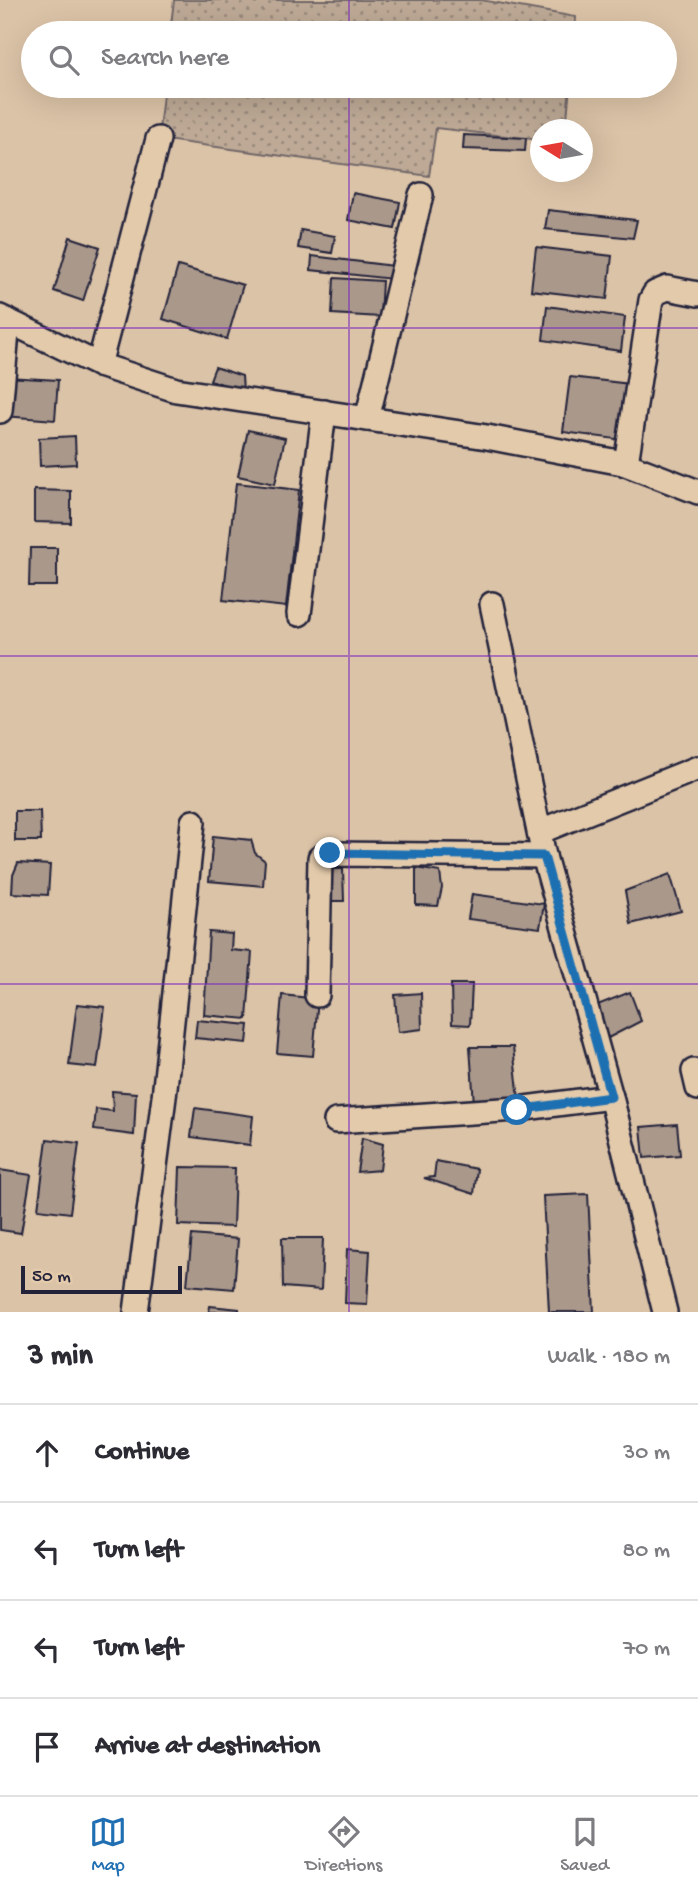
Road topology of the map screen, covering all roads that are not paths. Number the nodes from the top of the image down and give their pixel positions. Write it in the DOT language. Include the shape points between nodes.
graph roads {
  1 [pos="158,139"];
  2 [pos="421,195"];
  3 [pos="698,294"];
  4 [pos="4,319"];
  5 [pos="99,365"];
  6 [pos="0,411"];
  7 [pos="324,412"];
  8 [pos="367,419"];
  9 [pos="623,463"];
  10 [pos="698,492"];
  11 [pos="492,604"];
  12 [pos="299,614"];
  13 [pos="698,768"];
  14 [pos="193,822"];
  15 [pos="541,831"];
  16 [pos="544,856"];
  17 [pos="317,995"];
  18 [pos="611,1097"];
  19 [pos="336,1121"];
  20 [pos="136,1312"];
  21 [pos="665,1312"];
  1 -- 5 [label="street"];
  2 -- 8 [label="street"];
  3 -- 9 [label="street" via="667,288 655,293"];
  4 -- 5 [label="street"];
  4 -- 6 [label="street"];
  5 -- 7 [label="street" via="176,390"];
  7 -- 8 [label="street"];
  7 -- 12 [label="street"];
  8 -- 9 [label="street"];
  9 -- 10 [label="street"];
  11 -- 15 [label="street"];
  13 -- 15 [label="street"];
  14 -- 20 [label="street"];
  15 -- 16 [label="street"];
  16 -- 17 [label="street" via="330,853 320,858"];
  16 -- 18 [label="street"];
  18 -- 19 [label="street" via="517,1110"];
  18 -- 21 [label="street"];
}
